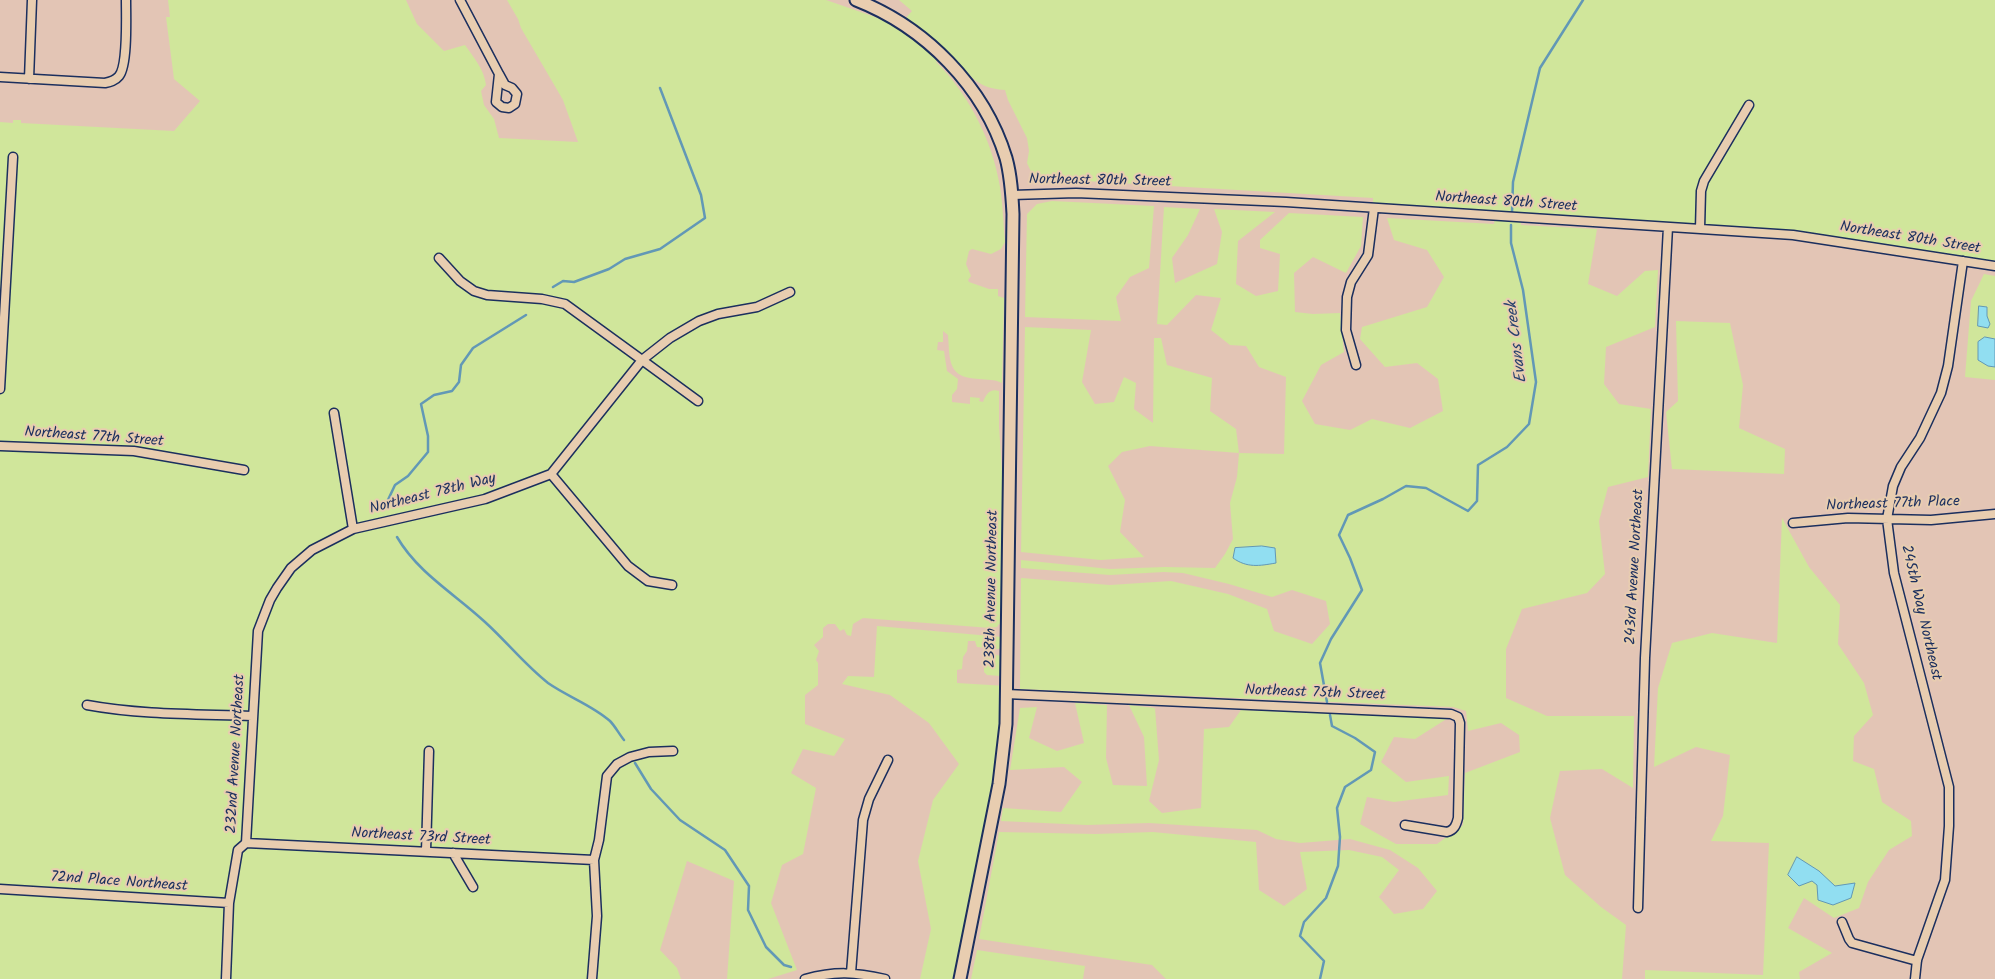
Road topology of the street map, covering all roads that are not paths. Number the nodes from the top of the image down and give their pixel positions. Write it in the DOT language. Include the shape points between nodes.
graph roads {
  1 [pos="32,0"];
  2 [pos="126,0"];
  3 [pos="460,0"];
  4 [pos="856,0"];
  5 [pos="500,74"];
  6 [pos="0,78"];
  7 [pos="29,79"];
  8 [pos="1749,106"];
  9 [pos="13,157"];
  10 [pos="1012,195"];
  11 [pos="1374,208"];
  12 [pos="1668,227"];
  13 [pos="1700,230"];
  14 [pos="439,258"];
  15 [pos="1963,261"];
  16 [pos="1995,266"];
  17 [pos="790,292"];
  18 [pos="642,360"];
  19 [pos="1356,365"];
  20 [pos="0,389"];
  21 [pos="698,401"];
  22 [pos="334,413"];
  23 [pos="0,446"];
  24 [pos="244,470"];
  25 [pos="551,474"];
  26 [pos="1995,514"];
  27 [pos="1887,519"];
  28 [pos="1793,523"];
  29 [pos="353,529"];
  30 [pos="672,585"];
  31 [pos="256,645"];
  32 [pos="1006,694"];
  33 [pos="87,705"];
  34 [pos="252,716"];
  35 [pos="429,751"];
  36 [pos="673,751"];
  37 [pos="888,760"];
  38 [pos="1405,825"];
  39 [pos="246,842"];
  40 [pos="426,851"];
  41 [pos="453,853"];
  42 [pos="594,860"];
  43 [pos="474,887"];
  44 [pos="4,889"];
  45 [pos="229,903"];
  46 [pos="1638,908"];
  47 [pos="1842,922"];
  48 [pos="1917,961"];
  49 [pos="851,973"];
  50 [pos="226,979"];
  51 [pos="592,979"];
  52 [pos="805,979"];
  53 [pos="886,979"];
  54 [pos="960,979"];
  55 [pos="1915,979"];
  1 -- 7 [label="street"];
  2 -- 7 [label="street" via="124,63 120,75 114,80 105,83"];
  3 -- 5 [label="street"];
  4 -- 10 [label="street, 238th Avenue Northeast" via="897,20 940,53 966,82 998,136 1009,169"];
  6 -- 7 [label="street"];
  8 -- 13 [label="street" via="1704,181"];
  9 -- 20 [label="street"];
  10 -- 11 [label="street, Northeast 80th Street" via="1076,193"];
  10 -- 32 [label="street, 238th Avenue Northeast"];
  11 -- 12 [label="street, Northeast 80th Street"];
  11 -- 19 [label="street" via="1368,256 1351,282 1347,297 1346,330"];
  12 -- 13 [label="street, Northeast 80th Street"];
  12 -- 46 [label="street, 243rd Avenue Northeast" via="1644,658"];
  13 -- 15 [label="street, Northeast 80th Street" via="1793,235"];
  14 -- 18 [label="street" via="460,281 486,296 542,299 565,304"];
  15 -- 16 [label="street, Northeast 80th Street"];
  15 -- 27 [label="street, 245th Way Northeast" via="1941,393 1920,438 1901,467 1893,486"];
  17 -- 18 [label="street" via="757,306 699,321"];
  18 -- 21 [label="street"];
  18 -- 25 [label="street"];
  22 -- 29 [label="street"];
  23 -- 24 [label="street, Northeast 77th Street" via="134,452"];
  25 -- 29 [label="street, Northeast 78th Way" via="485,499"];
  25 -- 30 [label="street" via="628,566 648,580"];
  26 -- 27 [label="street, Northeast 77th Place" via="1931,520"];
  27 -- 28 [label="street, Northeast 77th Place" via="1848,518"];
  27 -- 48 [label="street, 245th Way Northeast" via="1894,573 1949,787 1945,880"];
  29 -- 31 [label="street, Northeast 78th Way" via="312,550 291,568 270,600"];
  31 -- 34 [label="street, 232nd Avenue Northeast"];
  32 -- 38 [label="street, Northeast 75th Street" via="1452,714 1460,722 1456,826 1447,832"];
  32 -- 54 [label="street, 238th Avenue Northeast" via="1001,767"];
  33 -- 34 [label="street" via="105,709"];
  34 -- 39 [label="street, 232nd Avenue Northeast"];
  35 -- 40 [label="street"];
  36 -- 42 [label="street" via="642,753 611,770 605,782"];
  37 -- 49 [label="street" via="869,799 863,820"];
  39 -- 40 [label="street, Northeast 73rd Street"];
  39 -- 45 [label="street, 232nd Avenue Northeast" via="238,850"];
  40 -- 41 [label="street, Northeast 73rd Street"];
  41 -- 42 [label="street, Northeast 73rd Street"];
  41 -- 43 [label="street"];
  42 -- 51 [label="street" via="597,916"];
  44 -- 45 [label="street, 72nd Place Northeast"];
  45 -- 50 [label="street, 232nd Avenue Northeast"];
  47 -- 48 [label="street" via="1852,943"];
  48 -- 55 [label="street, 245th Way Northeast"];
  49 -- 52 [label="street"];
  49 -- 53 [label="street"];
}
